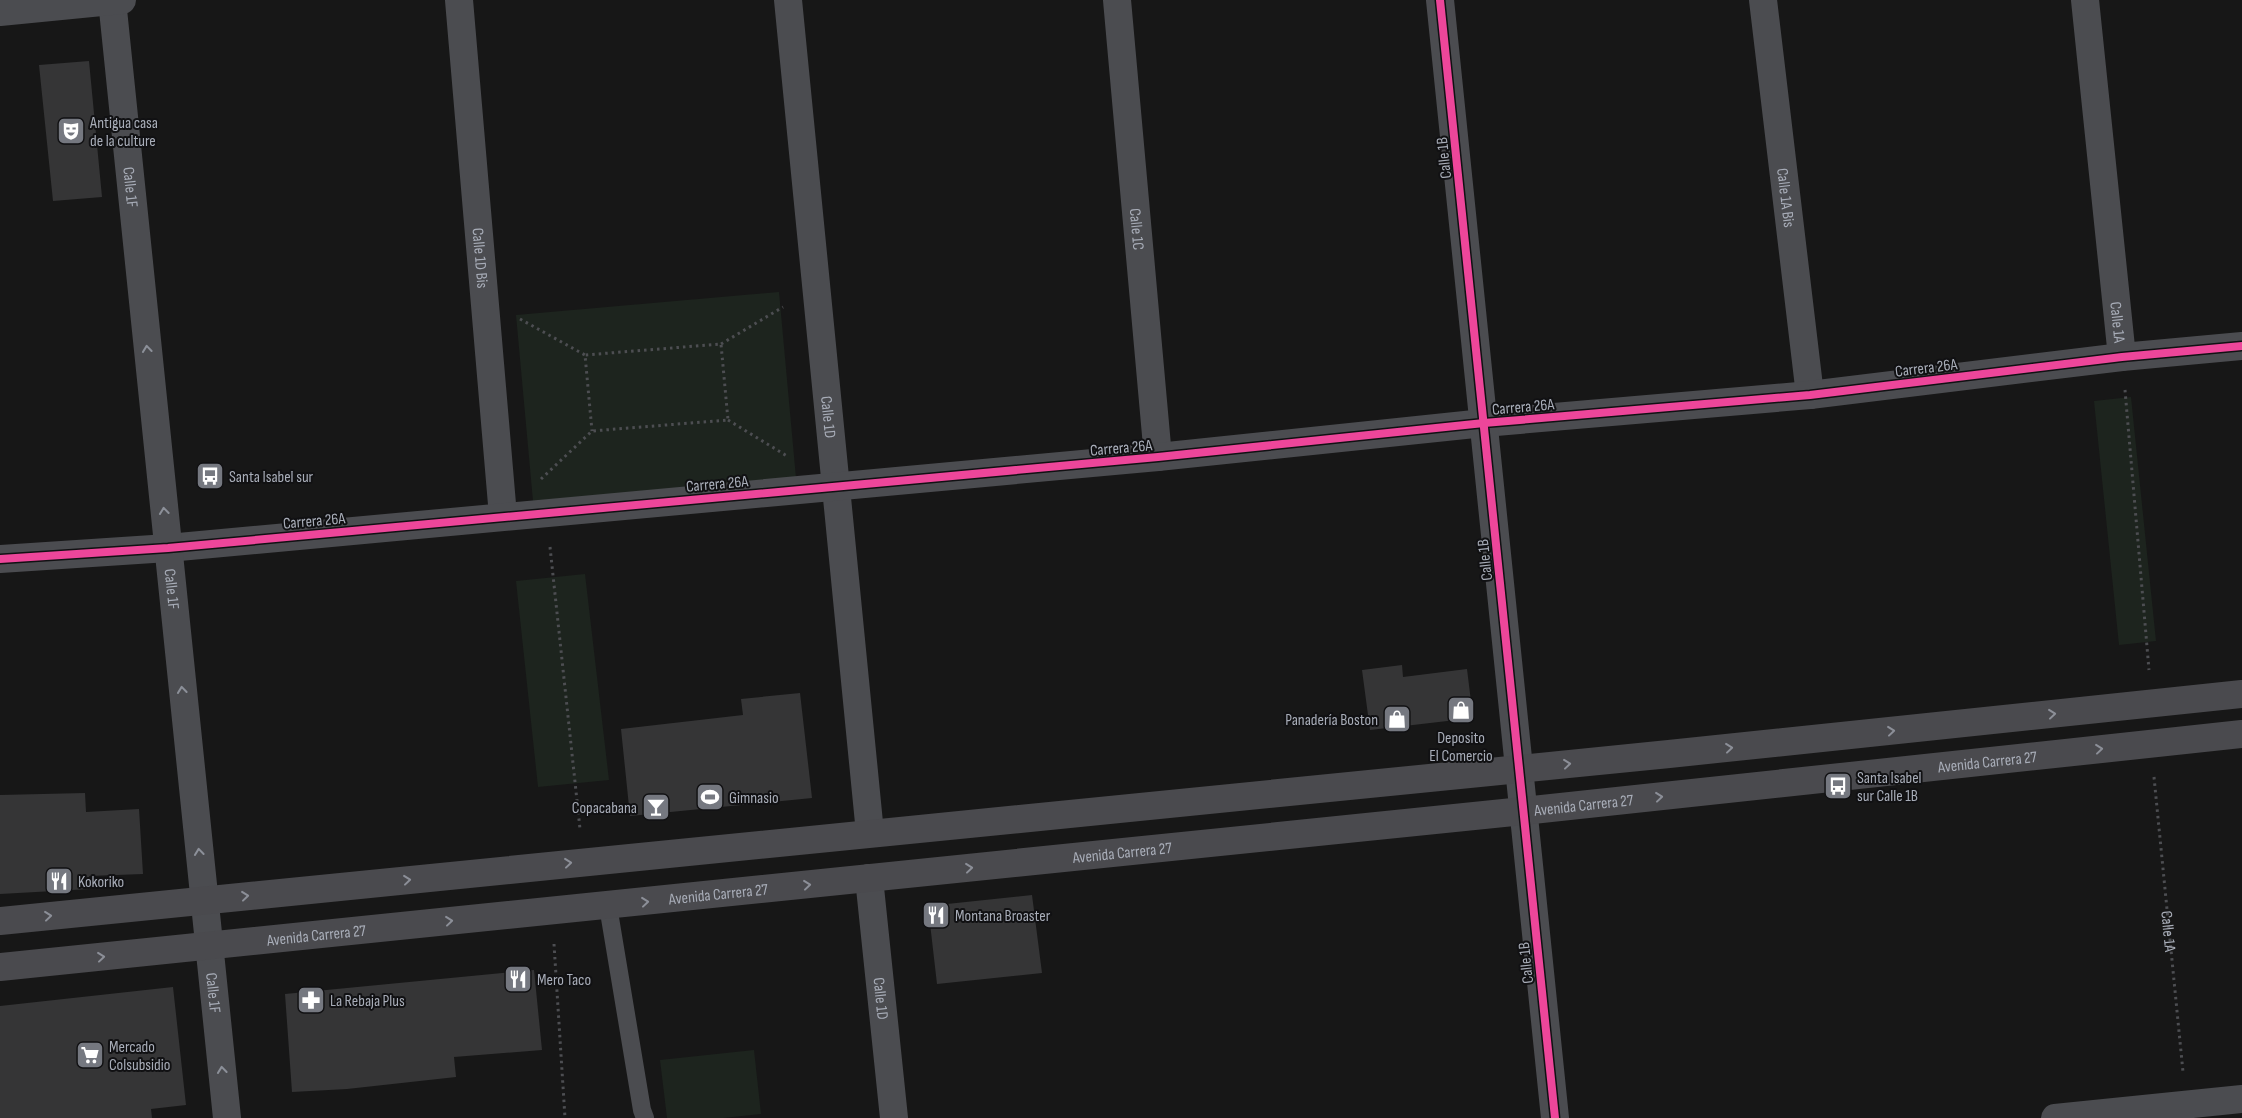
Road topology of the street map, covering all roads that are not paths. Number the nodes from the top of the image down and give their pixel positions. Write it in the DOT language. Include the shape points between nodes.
graph roads {
  1 [pos="115,0"];
  2 [pos="460,0"];
  3 [pos="788,0"];
  4 [pos="1117,0"];
  5 [pos="1440,0"];
  6 [pos="1763,0"];
  7 [pos="2085,0"];
  8 [pos="0,12"];
  9 [pos="2242,346"];
  10 [pos="2122,357"];
  11 [pos="1810,395"];
  12 [pos="1484,423"];
  13 [pos="1158,457"];
  14 [pos="837,486"];
  15 [pos="503,516"];
  16 [pos="168,548"];
  17 [pos="0,558"];
  18 [pos="2242,694"];
  19 [pos="2242,734"];
  20 [pos="1519,769"];
  21 [pos="1523,811"];
  22 [pos="870,833"];
  23 [pos="869,878"];
  24 [pos="204,900"];
  25 [pos="608,906"];
  26 [pos="0,921"];
  27 [pos="209,945"];
  28 [pos="0,967"];
  29 [pos="2242,1100"];
  30 [pos="2186,1112"];
  31 [pos="227,1118"];
  32 [pos="645,1118"];
  33 [pos="894,1118"];
  34 [pos="1555,1118"];
  35 [pos="2055,1118"];
  1 -- 8 [label="street"];
  16 -- 1 [label="street, Calle 1F, one-way"];
  2 -- 15 [label="street, Calle 1D Bis"];
  3 -- 14 [label="street, Calle 1D"];
  4 -- 13 [label="street, Calle 1C"];
  5 -- 12 [label="street, Calle 1B"];
  6 -- 11 [label="street, Calle 1A Bis"];
  7 -- 10 [label="street, Calle 1A"];
  9 -- 10 [label="street, Carrera 26A"];
  10 -- 11 [label="street, Carrera 26A"];
  11 -- 12 [label="street, Carrera 26A"];
  12 -- 13 [label="street, Carrera 26A"];
  12 -- 20 [label="street, Calle 1B"];
  13 -- 14 [label="street, Carrera 26A"];
  14 -- 15 [label="street, Carrera 26A"];
  14 -- 22 [label="street, Calle 1D"];
  15 -- 16 [label="street, Carrera 26A"];
  16 -- 17 [label="street, Carrera 26A"];
  24 -- 16 [label="street, Calle 1F, one-way"];
  20 -- 18 [label="main road, one-way"];
  21 -- 19 [label="main road, Avenida Carrera 27, one-way"];
  20 -- 21 [label="street, Calle 1B"];
  20 -- 22 [label="main road"];
  23 -- 21 [label="main road, Avenida Carrera 27, one-way"];
  21 -- 34 [label="street, Calle 1B"];
  24 -- 22 [label="main road, one-way"];
  25 -- 23 [label="main road, Avenida Carrera 27, one-way"];
  23 -- 33 [label="street, Calle 1D"];
  26 -- 24 [label="main road, one-way"];
  24 -- 27 [label="street, Calle 1F"];
  27 -- 25 [label="main road, Avenida Carrera 27, one-way"];
  25 -- 32 [label="lane"];
  28 -- 27 [label="main road, Avenida Carrera 27, one-way"];
  31 -- 27 [label="street, Calle 1F, one-way"];
  29 -- 30 [label="street"];
  30 -- 35 [label="street"];
}
